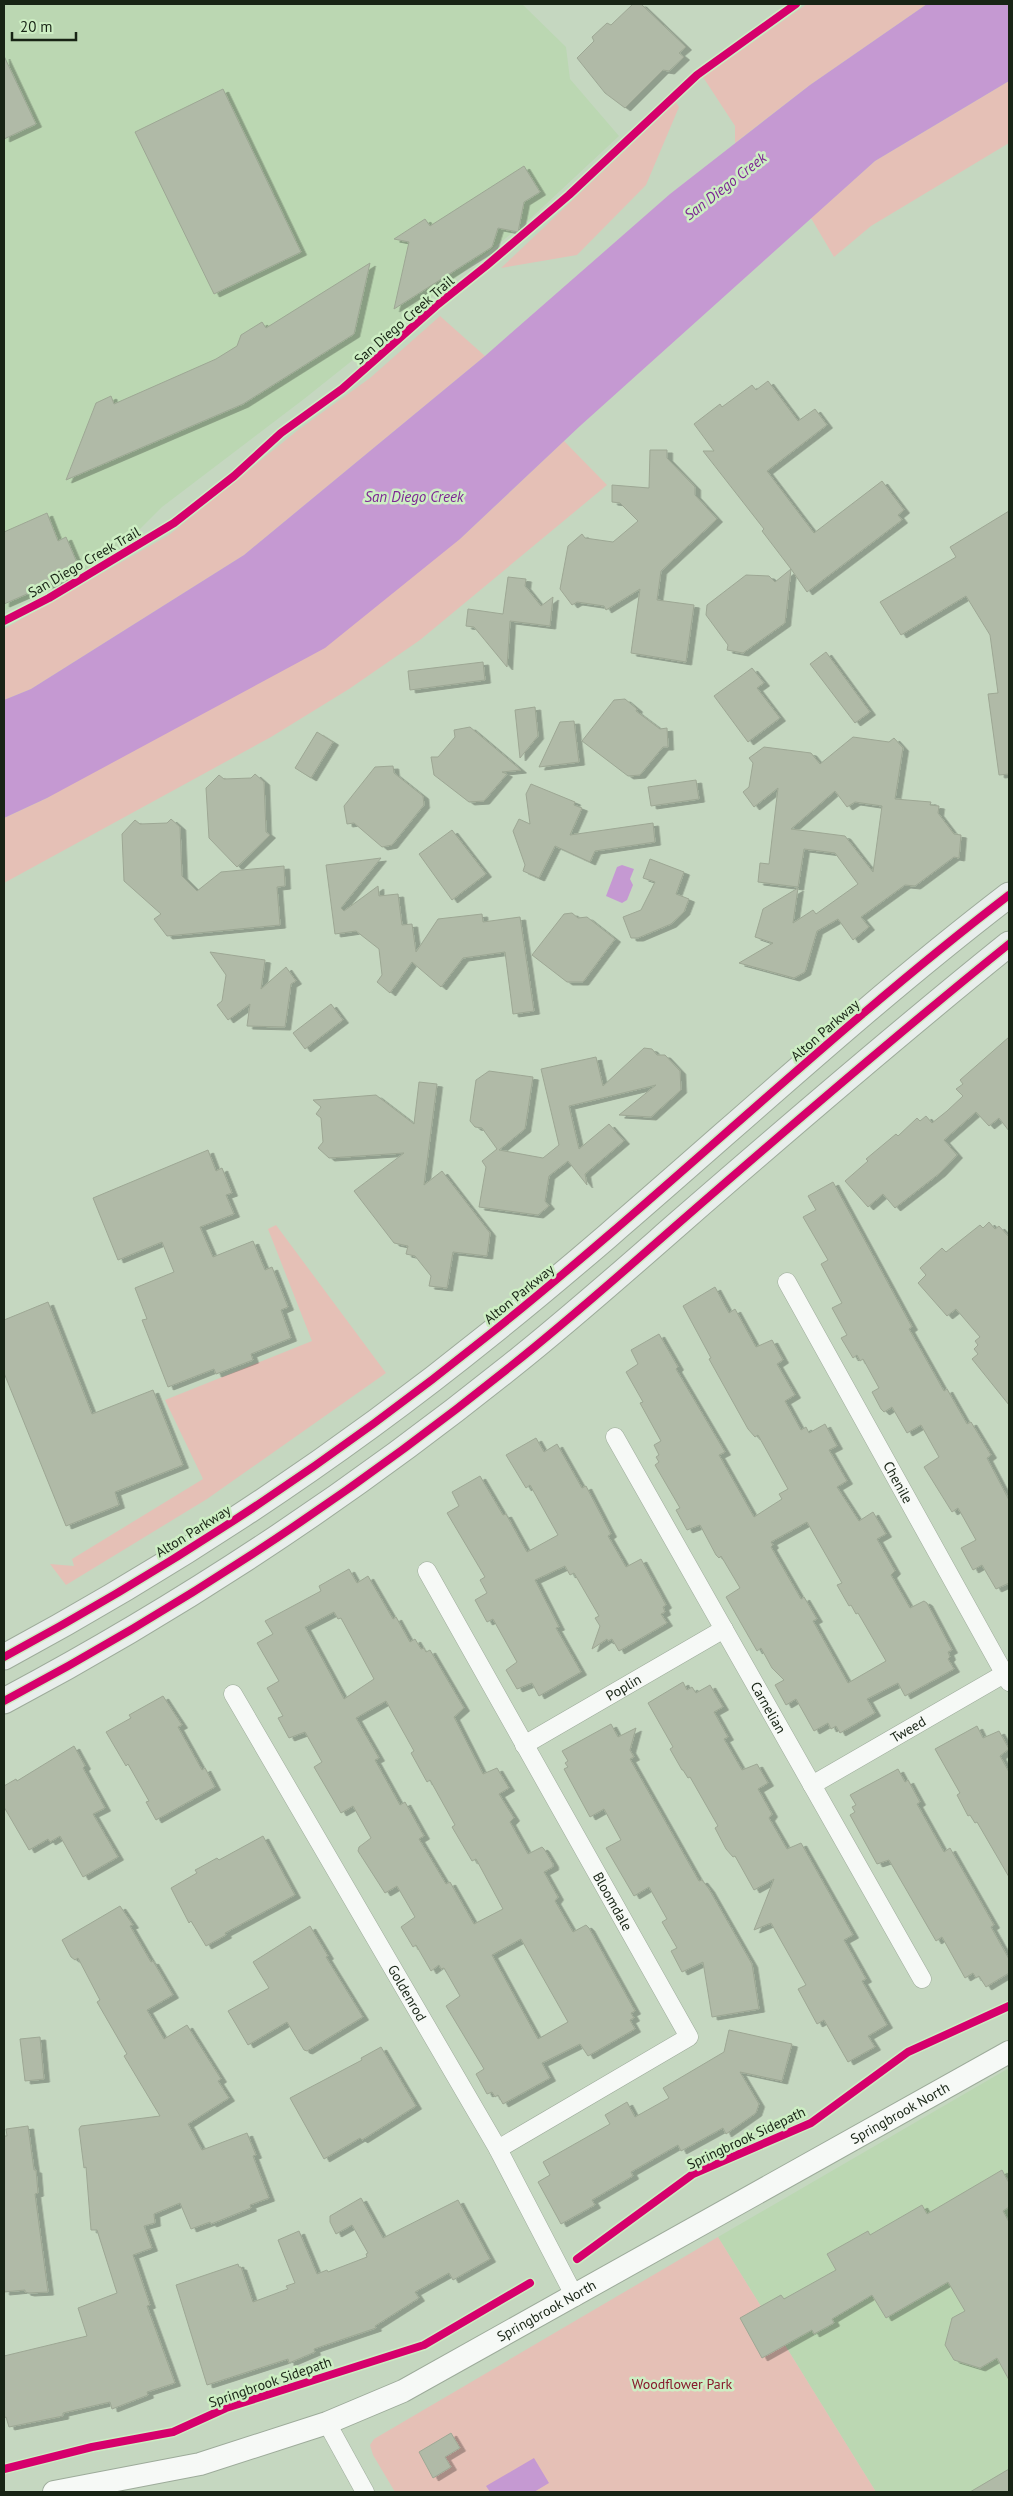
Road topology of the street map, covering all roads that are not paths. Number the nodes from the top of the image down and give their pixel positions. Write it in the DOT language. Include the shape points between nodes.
graph roads {
  1 [pos="1009,895"];
  2 [pos="1009,944"];
  3 [pos="787,1282"];
  4 [pos="615,1437"];
  5 [pos="427,1571"];
  6 [pos="724,1629"];
  7 [pos="4,1658"];
  8 [pos="1007,1678"];
  9 [pos="233,1694"];
  10 [pos="4,1701"];
  11 [pos="524,1745"];
  12 [pos="812,1785"];
  13 [pos="922,1979"];
  14 [pos="1009,2052"];
  15 [pos="498,2149"];
  16 [pos="575,2297"];
  17 [pos="327,2423"];
  18 [pos="54,2492"];
  19 [pos="366,2492"];
  1 -- 7 [label="main road, Alton Parkway" via="879,999 585,1256 437,1376 325,1459 236,1518"];
  2 -- 10 [label="main road" via="874,1054 618,1279 446,1418 264,1546 132,1629"];
  3 -- 8 [label="street, Chenile"];
  4 -- 6 [label="street, Carnelian"];
  5 -- 11 [label="street, Bloomdale"];
  6 -- 11 [label="street, Poplin"];
  6 -- 12 [label="street, Carnelian"];
  8 -- 12 [label="street, Tweed"];
  9 -- 15 [label="street, Goldenrod"];
  11 -- 15 [label="street, Bloomdale" via="689,2037"];
  12 -- 13 [label="street, Carnelian"];
  14 -- 16 [label="street, Springbrook North"];
  15 -- 16 [label="street, Goldenrod"];
  16 -- 17 [label="street, Springbrook North" via="403,2391"];
  17 -- 18 [label="street, Springbrook North" via="200,2464"];
  17 -- 19 [label="street"];
}
